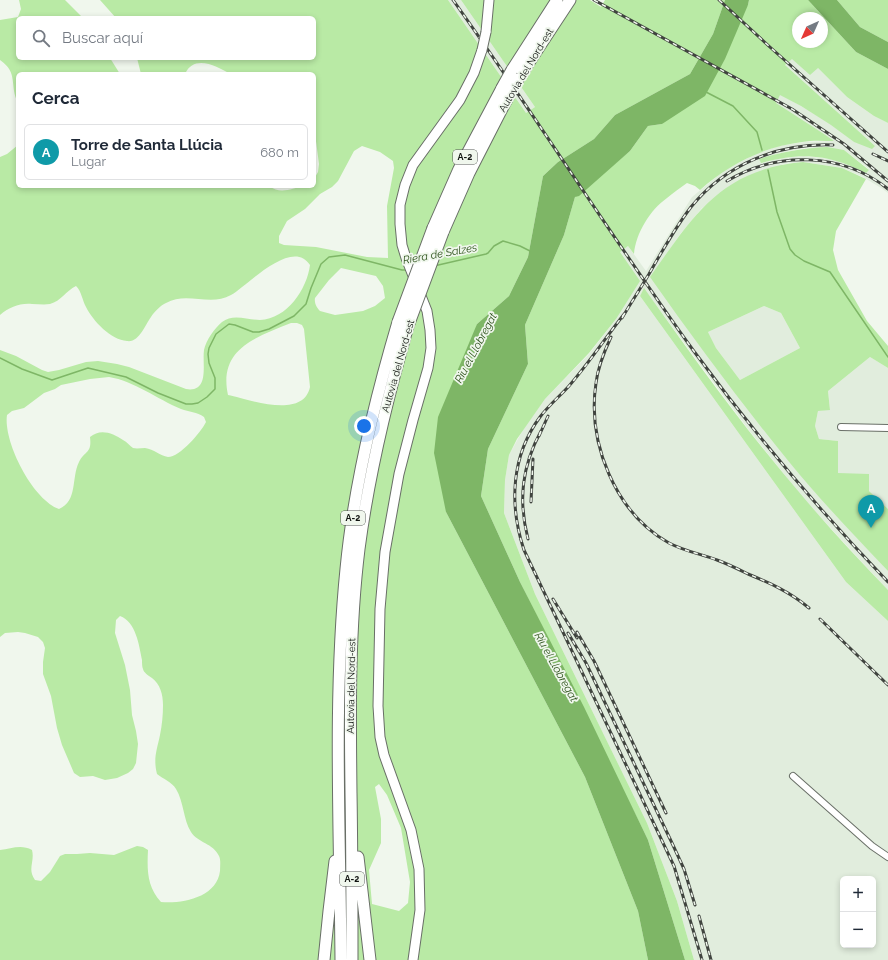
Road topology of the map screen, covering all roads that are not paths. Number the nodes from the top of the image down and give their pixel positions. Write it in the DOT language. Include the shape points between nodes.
graph roads {
  1 [pos="489,0"];
  2 [pos="557,0"];
  3 [pos="570,0"];
  4 [pos="515,74"];
  5 [pos="403,324"];
  6 [pos="841,427"];
  7 [pos="888,428"];
  8 [pos="793,776"];
  9 [pos="351,798"];
  10 [pos="340,837"];
  11 [pos="888,858"];
  12 [pos="324,960"];
  13 [pos="342,960"];
  14 [pos="352,960"];
  15 [pos="370,960"];
  16 [pos="413,960"];
  1 -- 16 [label="main road, bridge" via="486,32 474,73 460,100 413,166 405,185 400,210 402,245 427,310 431,348 428,368 399,474 385,552 381,591 378,706 384,755 410,830 419,869 420,910"];
  2 -- 4 [label="highway, Autovia del Nord-est / A-2"];
  3 -- 4 [label="highway, Autovia del Nord-est / A-2"];
  4 -- 5 [label="highway, Autovia del Nord-est / A-2, bridge" via="481,124 459,169"];
  5 -- 9 [label="highway, Autovia del Nord-est / A-2" via="372,472 359,549 352,636"];
  5 -- 10 [label="highway, Autovia del Nord-est / A-2" via="369,429 346,568 338,706"];
  6 -- 7 [label="street"];
  8 -- 11 [label="street"];
  9 -- 14 [label="highway, Autovia del Nord-est / A-2"];
  9 -- 15 [label="highway"];
  10 -- 12 [label="highway" via="333,873"];
  10 -- 13 [label="highway, Autovia del Nord-est / A-2"];
}
